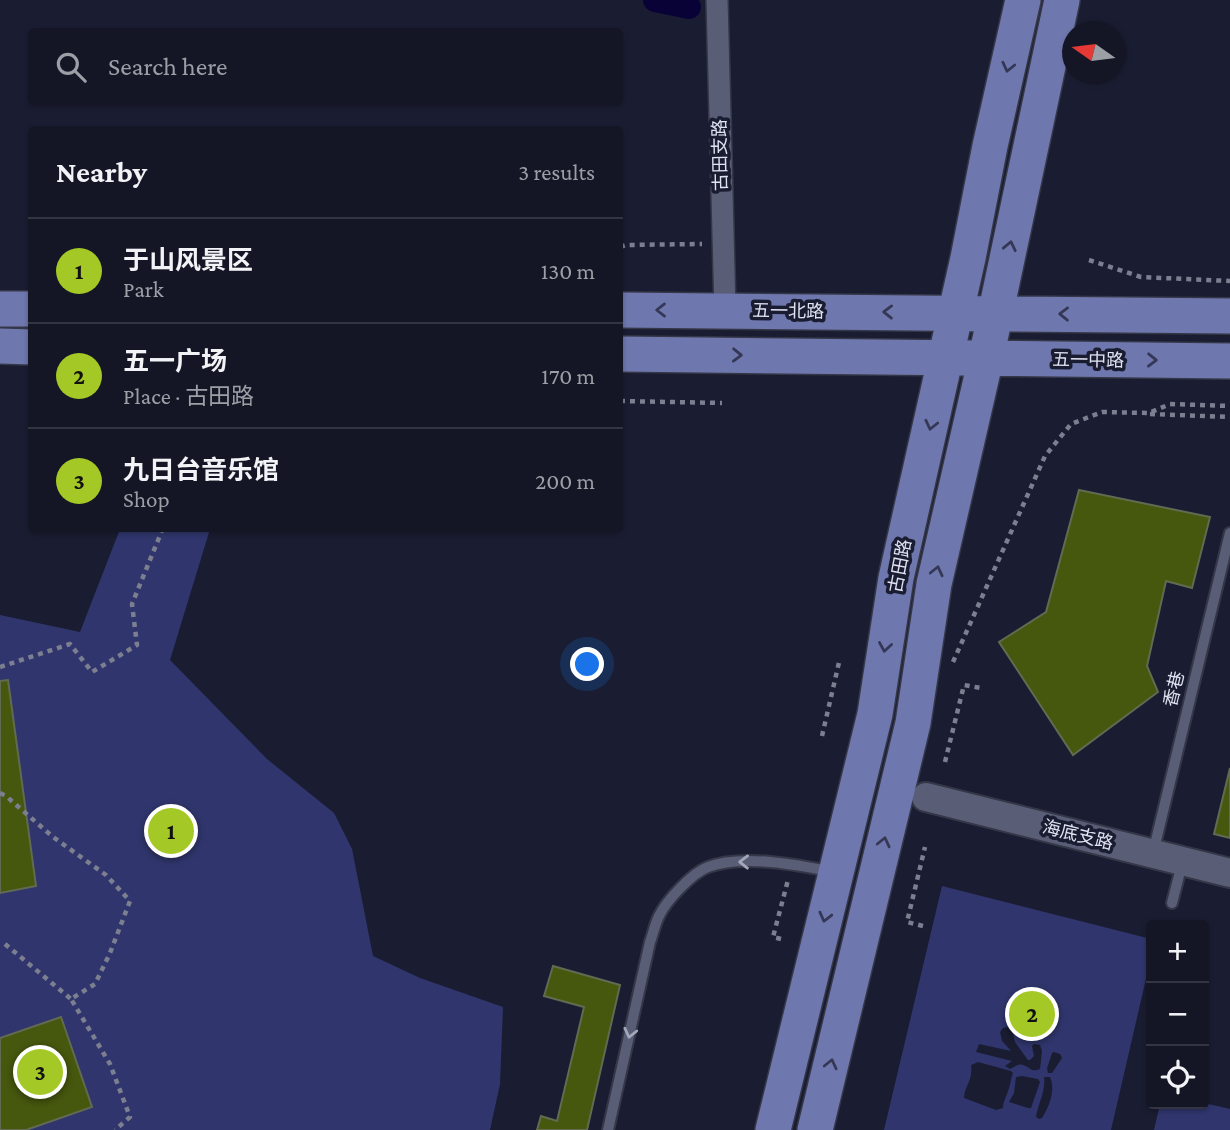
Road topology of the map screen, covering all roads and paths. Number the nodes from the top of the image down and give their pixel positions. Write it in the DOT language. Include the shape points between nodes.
graph roads {
  1 [pos="717,0"];
  2 [pos="1023,0"];
  3 [pos="1062,0"];
  4 [pos="722,244"];
  5 [pos="623,246"];
  6 [pos="1089,260"];
  7 [pos="1230,281"];
  8 [pos="0,309"];
  9 [pos="28,309"];
  10 [pos="623,310"];
  11 [pos="725,310"];
  12 [pos="956,313"];
  13 [pos="995,313"];
  14 [pos="1230,316"];
  15 [pos="0,346"];
  16 [pos="28,347"];
  17 [pos="623,354"];
  18 [pos="946,358"];
  19 [pos="986,358"];
  20 [pos="1230,361"];
  21 [pos="623,401"];
  22 [pos="722,403"];
  23 [pos="1230,406"];
  24 [pos="1149,414"];
  25 [pos="1230,417"];
  26 [pos="1023,506"];
  27 [pos="161,532"];
  28 [pos="1230,533"];
  29 [pos="840,659"];
  30 [pos="0,667"];
  31 [pos="981,688"];
  32 [pos="822,736"];
  33 [pos="945,762"];
  34 [pos="0,793"];
  35 [pos="926,797"];
  36 [pos="925,847"];
  37 [pos="1153,853"];
  38 [pos="1182,861"];
  39 [pos="790,869"];
  40 [pos="836,872"];
  41 [pos="1230,873"];
  42 [pos="1172,903"];
  43 [pos="923,926"];
  44 [pos="781,939"];
  45 [pos="5,944"];
  46 [pos="71,999"];
  47 [pos="115,1130"];
  48 [pos="608,1130"];
  49 [pos="773,1130"];
  50 [pos="815,1130"];
  1 -- 4 [label="street, 古田支路"];
  2 -- 12 [label="main road, 古田路, one-way"];
  13 -- 3 [label="main road, 古田路, one-way"];
  4 -- 5 [label="path"];
  4 -- 11 [label="street, 古田支路"];
  6 -- 7 [label="path" via="1141,276"];
  8 -- 9 [label="main road"];
  11 -- 10 [label="main road, 五一北路, one-way"];
  12 -- 11 [label="main road, 五一北路, one-way"];
  12 -- 13 [label="main road"];
  12 -- 18 [label="main road, 古田路"];
  14 -- 13 [label="main road, one-way"];
  13 -- 19 [label="main road, 古田路"];
  15 -- 16 [label="main road"];
  17 -- 18 [label="main road, one-way"];
  18 -- 19 [label="main road, 五一中路"];
  18 -- 40 [label="main road, 古田路, one-way" via="896,578 875,714"];
  19 -- 20 [label="main road, 五一中路, one-way"];
  50 -- 19 [label="main road, 古田路, one-way" via="913,723 934,584"];
  21 -- 22 [label="path"];
  23 -- 24 [label="path" via="1170,404"];
  24 -- 25 [label="path"];
  24 -- 26 [label="path" via="1101,412 1071,424 1045,456"];
  27 -- 30 [label="path" via="132,604 137,645 92,672 70,643"];
  28 -- 37 [label="lane, 香巷"];
  29 -- 32 [label="path"];
  31 -- 33 [label="path" via="964,685"];
  34 -- 46 [label="path" via="106,875 130,901 95,984"];
  35 -- 37 [label="street, 海底支路"];
  36 -- 43 [label="path" via="907,922"];
  37 -- 38 [label="street, 海底支路"];
  38 -- 41 [label="street, 海底支路"];
  38 -- 42 [label="lane"];
  39 -- 44 [label="path" via="773,937"];
  40 -- 48 [label="lane, one-way" via="733,862 707,867 671,897 650,942"];
  40 -- 49 [label="main road, 古田路, one-way"];
  45 -- 46 [label="path"];
  46 -- 47 [label="path" via="110,1064 130,1116"];
}
